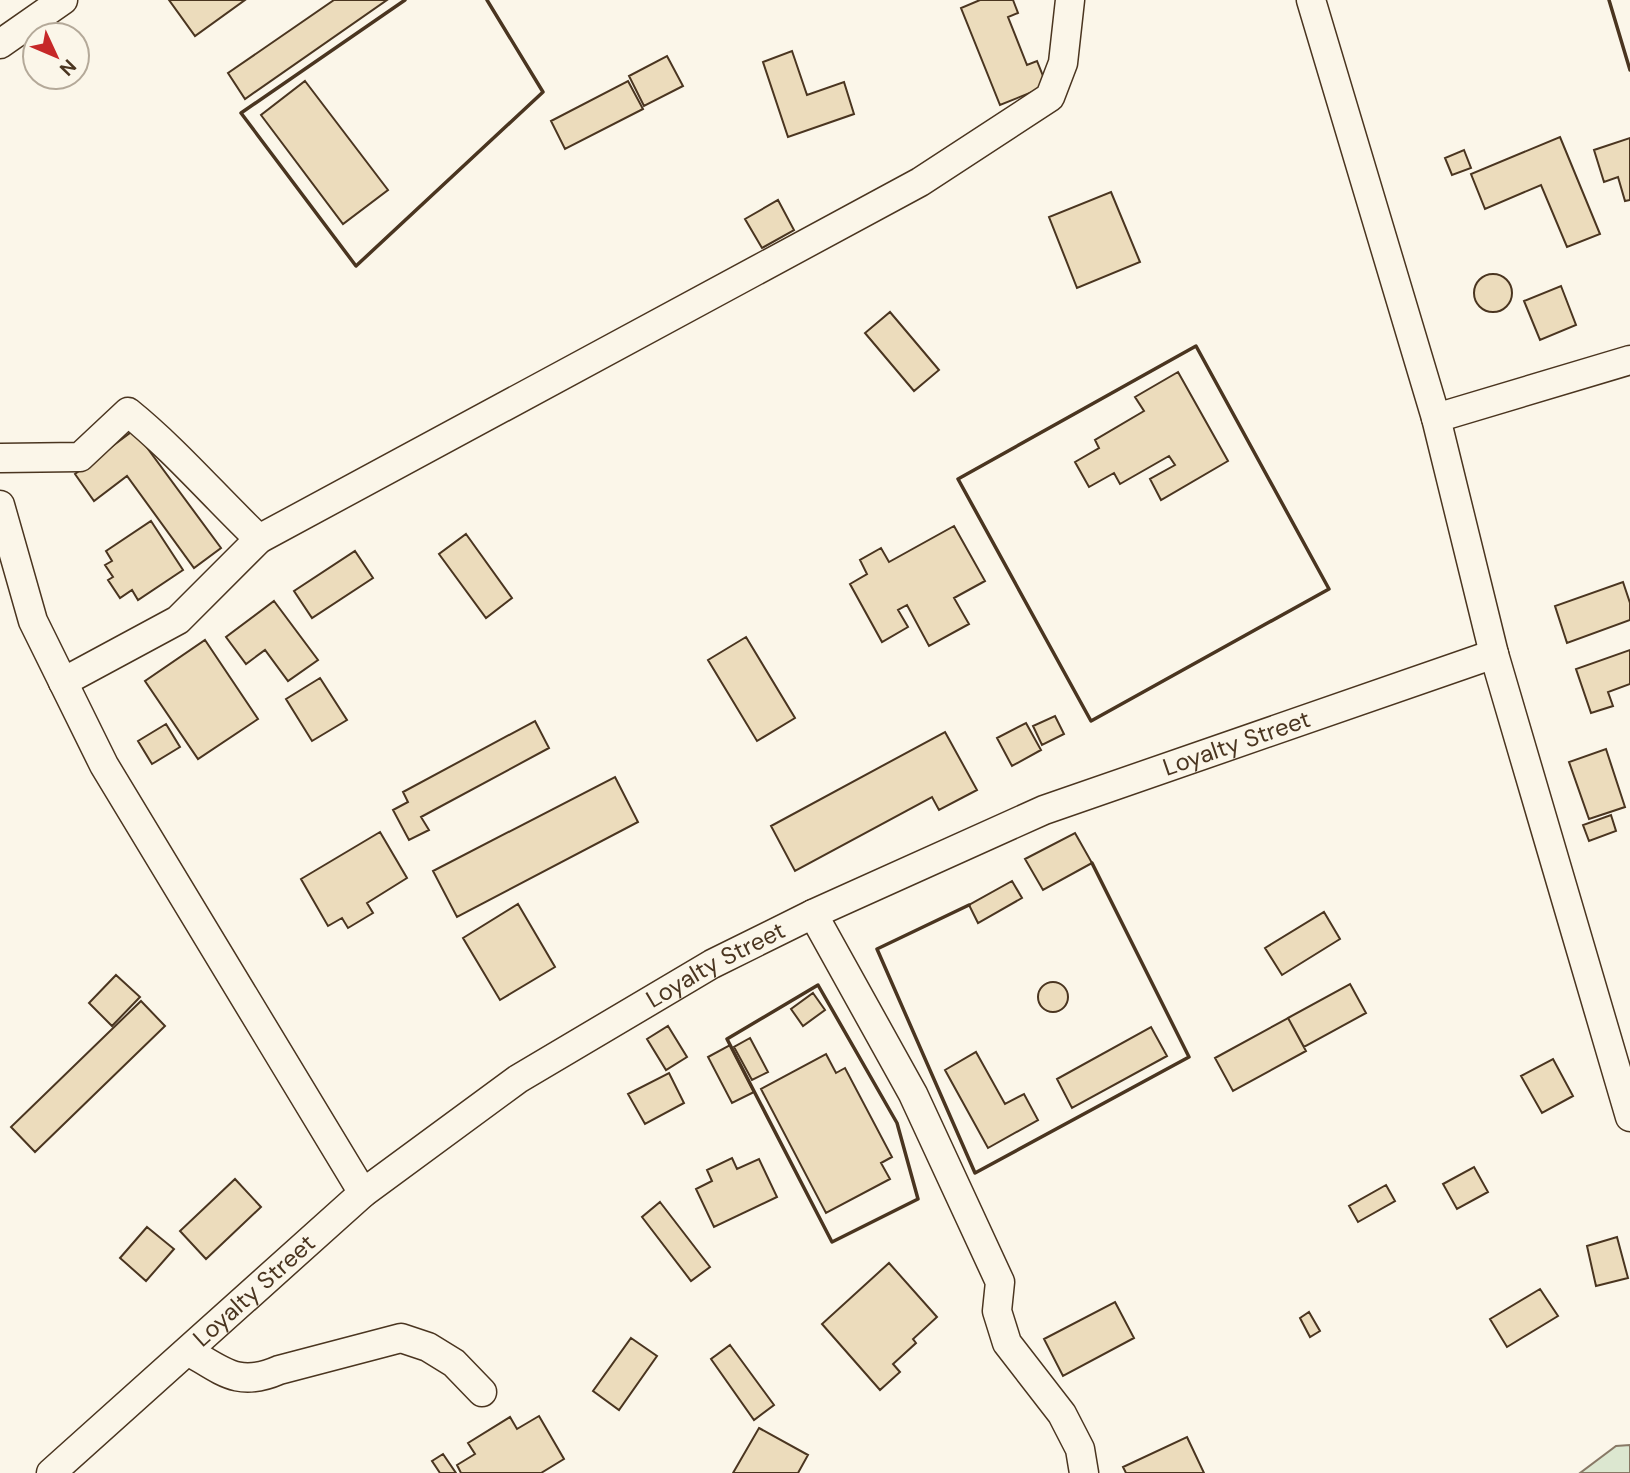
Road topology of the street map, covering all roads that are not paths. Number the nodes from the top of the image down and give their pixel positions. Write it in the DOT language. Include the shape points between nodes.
graph roads {
  1 [pos="63,0"];
  2 [pos="1070,0"];
  3 [pos="1311,0"];
  4 [pos="0,44"];
  5 [pos="1630,360"];
  6 [pos="1436,418"];
  7 [pos="0,456"];
  8 [pos="0,473"];
  9 [pos="0,505"];
  10 [pos="259,539"];
  11 [pos="1494,653"];
  12 [pos="63,682"];
  13 [pos="813,914"];
  14 [pos="1625,1083"];
  15 [pos="1630,1116"];
  16 [pos="363,1193"];
  17 [pos="187,1351"];
  18 [pos="482,1392"];
  19 [pos="51,1473"];
  20 [pos="1084,1473"];
  1 -- 4 [label="street"];
  2 -- 10 [label="street" via="1063,63 1050,97 920,182"];
  3 -- 6 [label="street"];
  5 -- 6 [label="street"];
  6 -- 11 [label="street"];
  7 -- 8 [label="street"];
  7 -- 10 [label="street" via="80,457 128,412"];
  9 -- 12 [label="street" via="33,621"];
  10 -- 12 [label="street" via="178,620"];
  11 -- 13 [label="street, Loyalty Street" via="1044,810"];
  11 -- 14 [label="street"];
  12 -- 16 [label="street" via="104,765"];
  13 -- 16 [label="street, Loyalty Street" via="712,964 518,1079"];
  13 -- 20 [label="street" via="913,1094 1000,1282 997,1311 1007,1343 1062,1414 1080,1449"];
  14 -- 15 [label="street"];
  16 -- 17 [label="street, Loyalty Street"];
  17 -- 18 [label="street" via="230,1375 259,1379 401,1338 454,1363"];
  17 -- 19 [label="street, Loyalty Street"];
}
